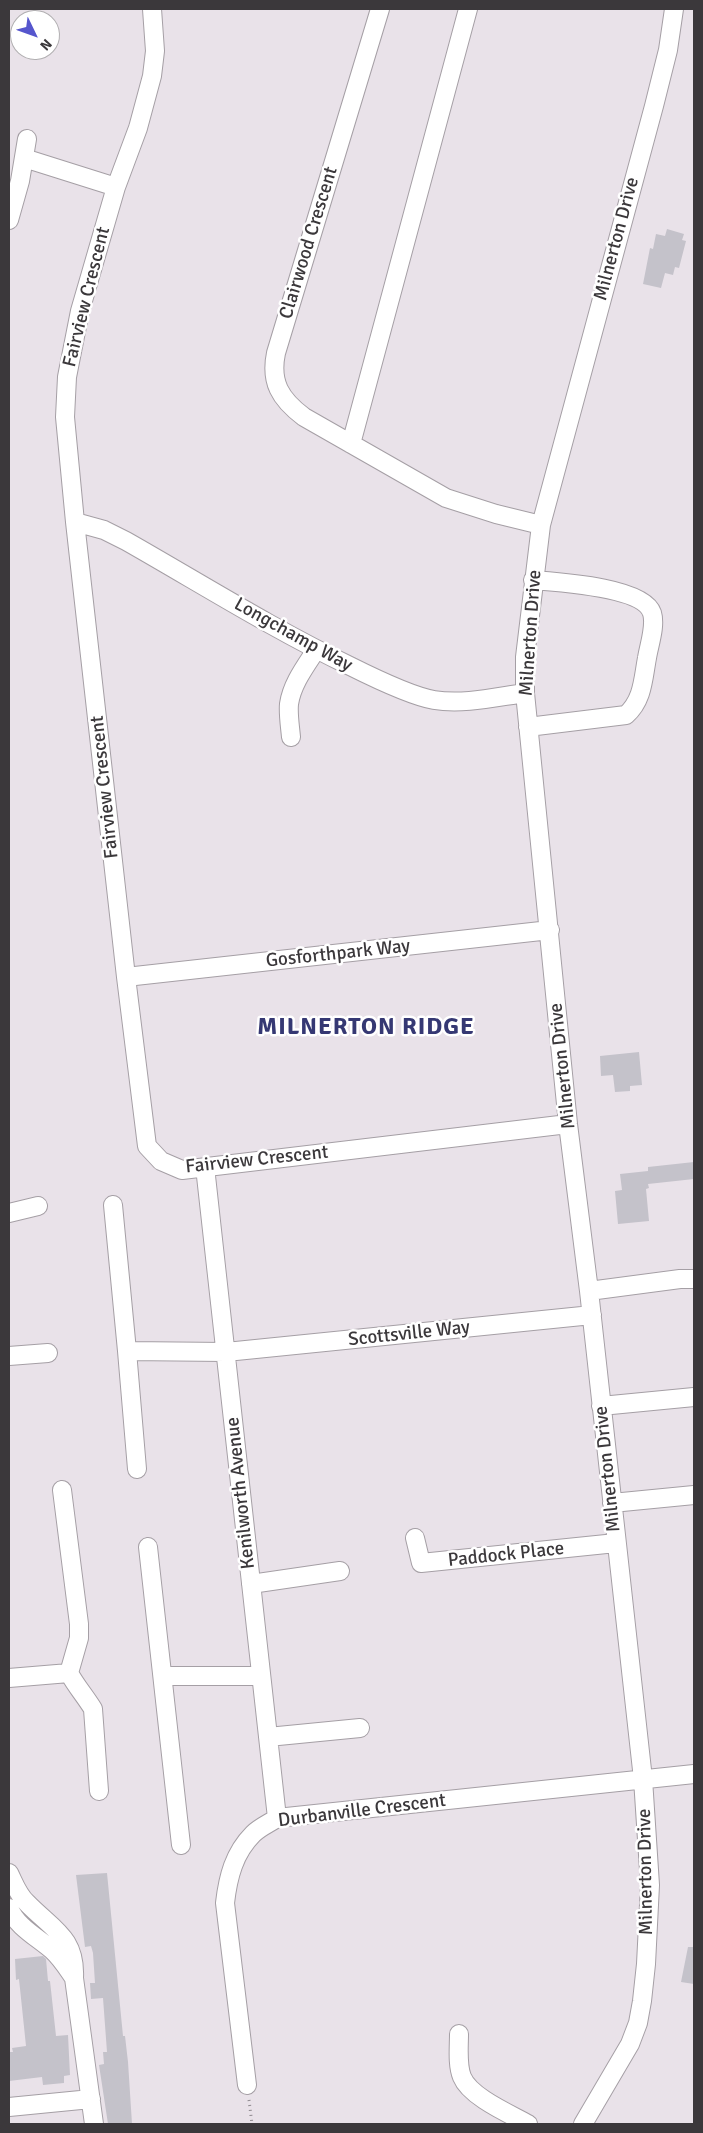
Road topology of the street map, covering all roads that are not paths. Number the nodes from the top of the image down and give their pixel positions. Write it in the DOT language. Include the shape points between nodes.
graph roads {
  1 [pos="152,9"];
  2 [pos="380,9"];
  3 [pos="468,9"];
  4 [pos="674,9"];
  5 [pos="27,139"];
  6 [pos="24,158"];
  7 [pos="116,187"];
  8 [pos="9,220"];
  9 [pos="351,444"];
  10 [pos="75,522"];
  11 [pos="541,525"];
  12 [pos="533,580"];
  13 [pos="316,650"];
  14 [pos="525,693"];
  15 [pos="528,727"];
  16 [pos="291,737"];
  17 [pos="550,930"];
  18 [pos="126,977"];
  19 [pos="568,1124"];
  20 [pos="206,1167"];
  21 [pos="113,1205"];
  22 [pos="38,1206"];
  23 [pos="9,1213"];
  24 [pos="694,1279"];
  25 [pos="590,1291"];
  26 [pos="592,1315"];
  27 [pos="127,1351"];
  28 [pos="226,1352"];
  29 [pos="48,1353"];
  30 [pos="9,1356"];
  31 [pos="694,1397"];
  32 [pos="601,1406"];
  33 [pos="137,1469"];
  34 [pos="62,1490"];
  35 [pos="694,1495"];
  36 [pos="612,1503"];
  37 [pos="415,1538"];
  38 [pos="616,1543"];
  39 [pos="148,1547"];
  40 [pos="340,1571"];
  41 [pos="252,1584"];
  42 [pos="69,1673"];
  43 [pos="163,1676"];
  44 [pos="261,1676"];
  45 [pos="9,1678"];
  46 [pos="360,1728"];
  47 [pos="268,1738"];
  48 [pos="694,1774"];
  49 [pos="643,1779"];
  50 [pos="99,1791"];
  51 [pos="277,1818"];
  52 [pos="181,1845"];
  53 [pos="9,1873"];
  54 [pos="9,1908"];
  55 [pos="74,1978"];
  56 [pos="459,2034"];
  57 [pos="247,2085"];
  58 [pos="91,2099"];
  59 [pos="9,2107"];
  60 [pos="94,2124"];
  61 [pos="528,2124"];
  62 [pos="583,2124"];
  1 -- 7 [label="street, Fairview Crescent" via="152,76 138,128"];
  2 -- 9 [label="street, Clairwood Crescent" via="272,370 276,384 290,406"];
  3 -- 9 [label="street"];
  4 -- 11 [label="street, Milnerton Drive" via="654,106"];
  5 -- 6 [label="street"];
  6 -- 7 [label="street"];
  6 -- 8 [label="street"];
  7 -- 10 [label="street, Fairview Crescent" via="80,312 67,377 65,417"];
  9 -- 11 [label="street, Clairwood Crescent" via="446,498"];
  10 -- 13 [label="street, Longchamp Way" via="104,530 126,541"];
  10 -- 18 [label="street, Fairview Crescent"];
  11 -- 12 [label="street, Milnerton Drive"];
  12 -- 14 [label="street, Milnerton Drive" via="525,656"];
  12 -- 15 [label="street" via="590,586 637,598 652,612 653,626 638,701 626,714"];
  13 -- 14 [label="street, Longchamp Way" via="374,678 434,700 456,701"];
  13 -- 16 [label="street" via="292,693 289,705"];
  14 -- 15 [label="street, Milnerton Drive"];
  15 -- 17 [label="street, Milnerton Drive"];
  17 -- 18 [label="street, Gosforthpark Way"];
  17 -- 19 [label="street, Milnerton Drive"];
  18 -- 20 [label="street, Fairview Crescent" via="147,1146 161,1161 173,1167 182,1170"];
  19 -- 20 [label="street, Fairview Crescent"];
  19 -- 25 [label="street, Milnerton Drive"];
  20 -- 28 [label="street, Kenilworth Avenue"];
  21 -- 27 [label="street"];
  22 -- 23 [label="street"];
  24 -- 25 [label="street"];
  25 -- 26 [label="street, Milnerton Drive"];
  26 -- 28 [label="street, Scottsville Way"];
  26 -- 32 [label="street, Milnerton Drive"];
  27 -- 28 [label="street, Scottsville Way"];
  27 -- 33 [label="street"];
  28 -- 41 [label="street, Kenilworth Avenue"];
  29 -- 30 [label="street"];
  31 -- 32 [label="street"];
  32 -- 36 [label="street, Milnerton Drive"];
  34 -- 42 [label="street" via="80,1624"];
  35 -- 36 [label="street"];
  36 -- 38 [label="street, Milnerton Drive"];
  37 -- 38 [label="street, Paddock Place" via="421,1563"];
  38 -- 49 [label="street, Milnerton Drive"];
  39 -- 43 [label="street"];
  40 -- 41 [label="street"];
  41 -- 44 [label="street, Kenilworth Avenue"];
  42 -- 45 [label="street"];
  42 -- 50 [label="street" via="92,1710"];
  43 -- 44 [label="street"];
  43 -- 52 [label="street"];
  44 -- 47 [label="street, Kenilworth Avenue"];
  46 -- 47 [label="street"];
  47 -- 51 [label="street, Kenilworth Avenue"];
  48 -- 49 [label="street, Durbanville Crescent"];
  49 -- 51 [label="street, Durbanville Crescent"];
  49 -- 62 [label="street, Milnerton Drive" via="650,1894 642,2001 630,2044"];
  51 -- 57 [label="street, Durbanville Crescent" via="254,1833 235,1859 228,1878 225,1903"];
  53 -- 55 [label="street" via="19,1894 71,1948 75,1962"];
  54 -- 55 [label="street" via="12,1916 53,1951"];
  55 -- 58 [label="street"];
  56 -- 61 [label="street" via="460,2069 466,2083 480,2096"];
  58 -- 59 [label="street"];
  58 -- 60 [label="street"];
}
